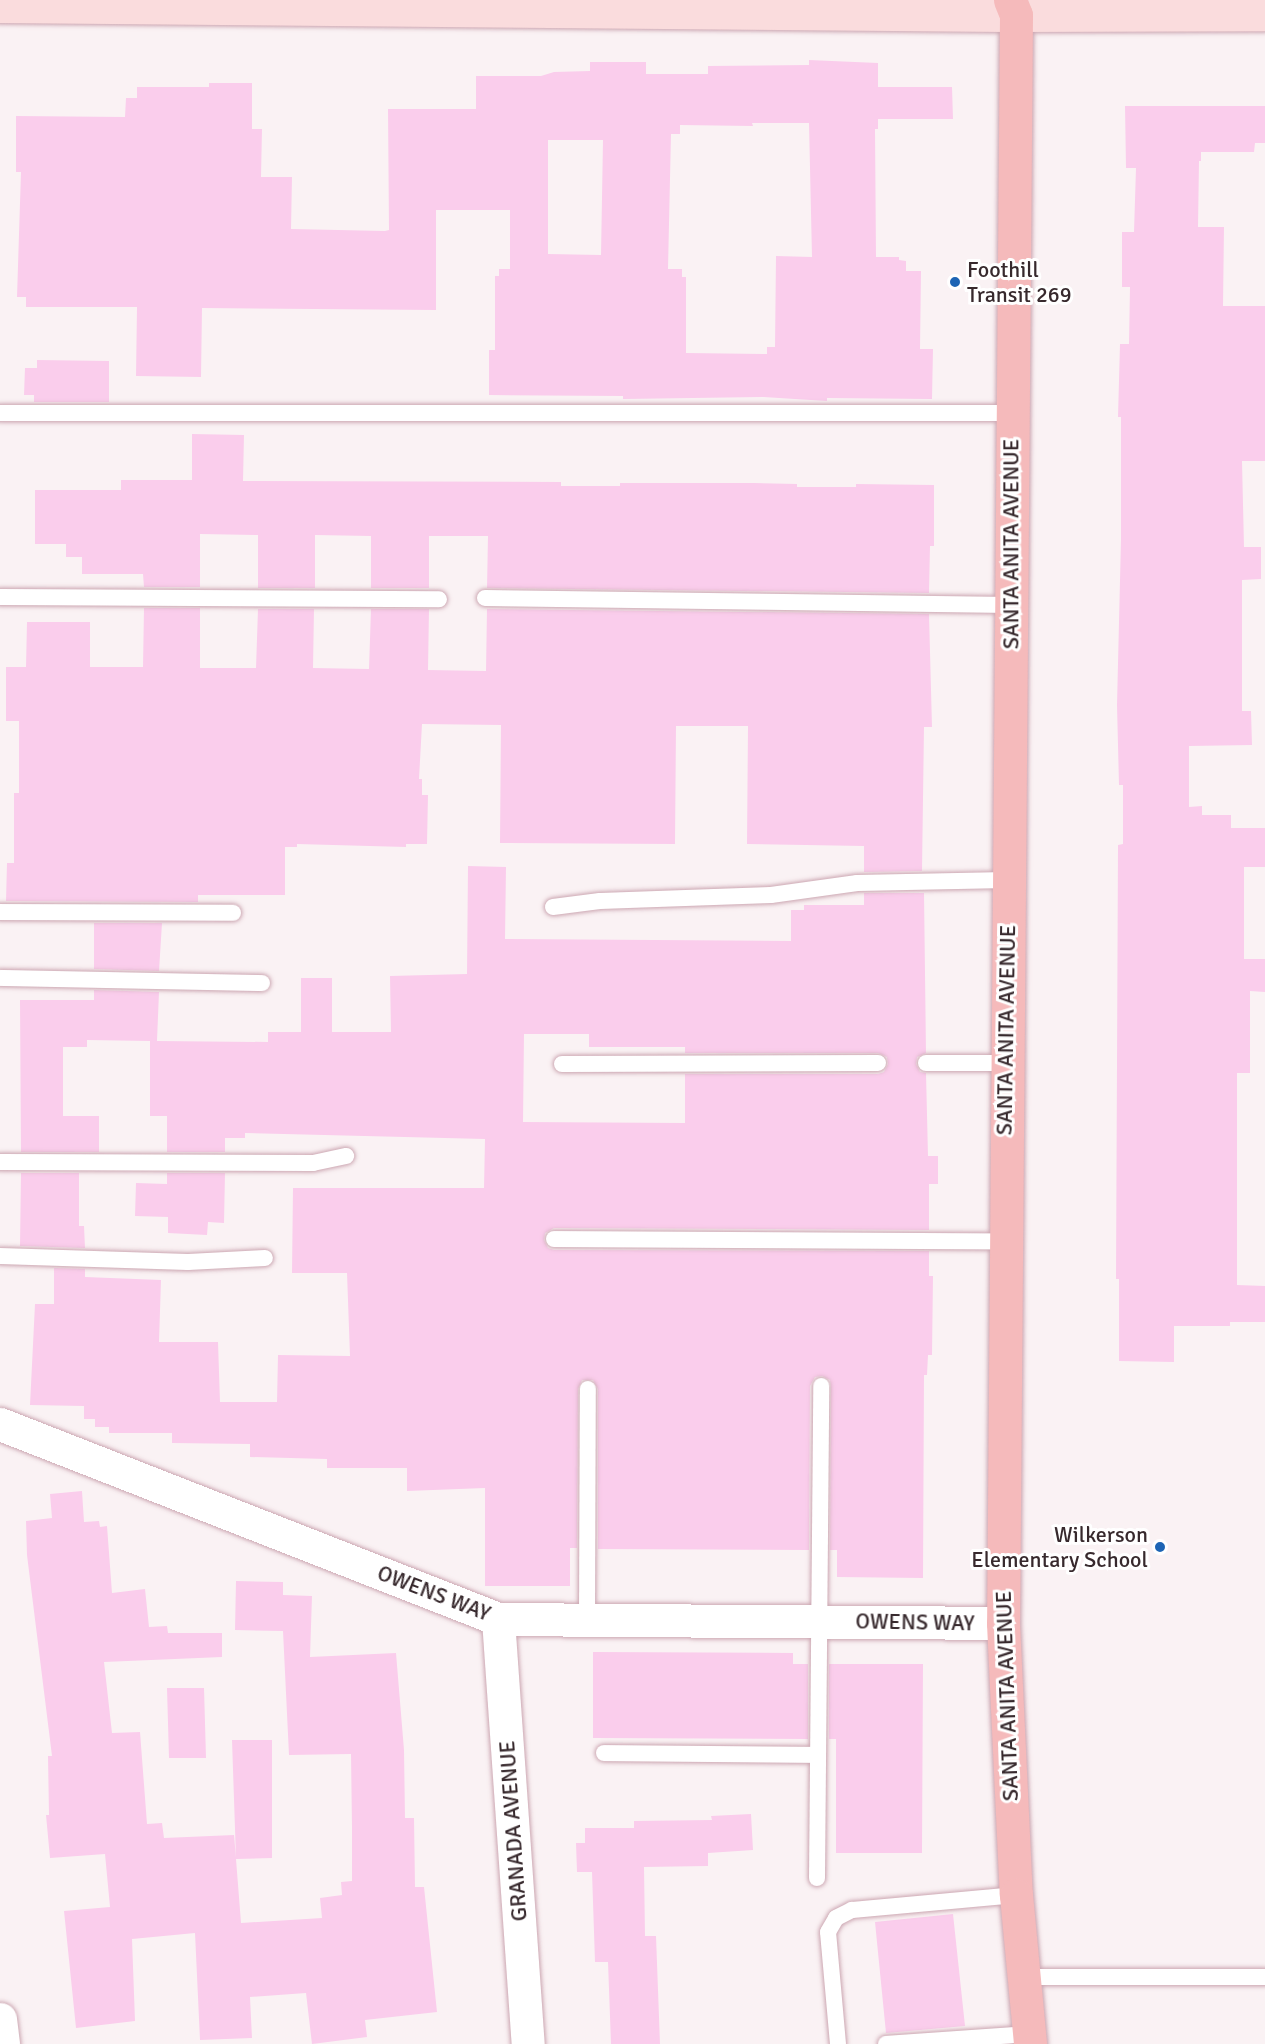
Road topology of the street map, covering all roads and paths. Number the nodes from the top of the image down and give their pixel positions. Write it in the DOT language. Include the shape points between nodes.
graph roads {
  1 [pos="517,4"];
  2 [pos="1018,5"];
  3 [pos="0,6"];
  4 [pos="1265,14"];
  5 [pos="0,413"];
  6 [pos="1012,413"];
  7 [pos="0,597"];
  8 [pos="485,598"];
  9 [pos="439,599"];
  10 [pos="1011,605"];
  11 [pos="1007,880"];
  12 [pos="553,907"];
  13 [pos="0,912"];
  14 [pos="233,913"];
  15 [pos="0,978"];
  16 [pos="262,983"];
  17 [pos="878,1063"];
  18 [pos="926,1063"];
  19 [pos="1006,1063"];
  20 [pos="562,1064"];
  21 [pos="346,1156"];
  22 [pos="0,1162"];
  23 [pos="554,1239"];
  24 [pos="1004,1241"];
  25 [pos="0,1256"];
  26 [pos="265,1258"];
  27 [pos="821,1386"];
  28 [pos="588,1389"];
  29 [pos="0,1424"];
  30 [pos="498,1618"];
  31 [pos="587,1619"];
  32 [pos="819,1621"];
  33 [pos="1003,1623"];
  34 [pos="604,1753"];
  35 [pos="818,1755"];
  36 [pos="817,1878"];
  37 [pos="1016,1895"];
  38 [pos="1023,1977"];
  39 [pos="1265,1977"];
  40 [pos="0,2019"];
  41 [pos="1030,2039"];
  42 [pos="3,2044"];
  43 [pos="528,2044"];
  44 [pos="838,2044"];
  45 [pos="886,2044"];
  1 -- 2 [label="street"];
  1 -- 3 [label="street"];
  2 -- 4 [label="street"];
  2 -- 6 [label="main road, SANTA ANITA AVENUE"];
  5 -- 6 [label="lane"];
  6 -- 10 [label="main road, SANTA ANITA AVENUE"];
  7 -- 9 [label="lane"];
  8 -- 10 [label="lane"];
  10 -- 11 [label="main road, SANTA ANITA AVENUE"];
  11 -- 12 [label="lane" via="857,883 771,896 600,901"];
  11 -- 19 [label="main road, SANTA ANITA AVENUE"];
  13 -- 14 [label="lane"];
  15 -- 16 [label="lane"];
  17 -- 20 [label="lane"];
  18 -- 19 [label="lane"];
  19 -- 24 [label="main road, SANTA ANITA AVENUE"];
  21 -- 22 [label="lane" via="313,1163"];
  23 -- 24 [label="lane"];
  24 -- 33 [label="main road, SANTA ANITA AVENUE"];
  25 -- 26 [label="lane" via="188,1262"];
  27 -- 32 [label="lane"];
  28 -- 31 [label="lane"];
  29 -- 30 [label="street, OWENS WAY"];
  30 -- 31 [label="street, OWENS WAY"];
  30 -- 43 [label="street, GRANADA AVENUE"];
  31 -- 32 [label="street, OWENS WAY"];
  32 -- 33 [label="street, OWENS WAY"];
  32 -- 35 [label="lane"];
  33 -- 37 [label="main road, SANTA ANITA AVENUE"];
  34 -- 35 [label="lane"];
  35 -- 36 [label="lane"];
  37 -- 38 [label="main road, SANTA ANITA AVENUE"];
  37 -- 44 [label="lane" via="852,1910 836,1918 828,1932"];
  38 -- 39 [label="lane"];
  38 -- 41 [label="main road, SANTA ANITA AVENUE"];
  40 -- 42 [label="street"];
  41 -- 45 [label="lane"];
}
